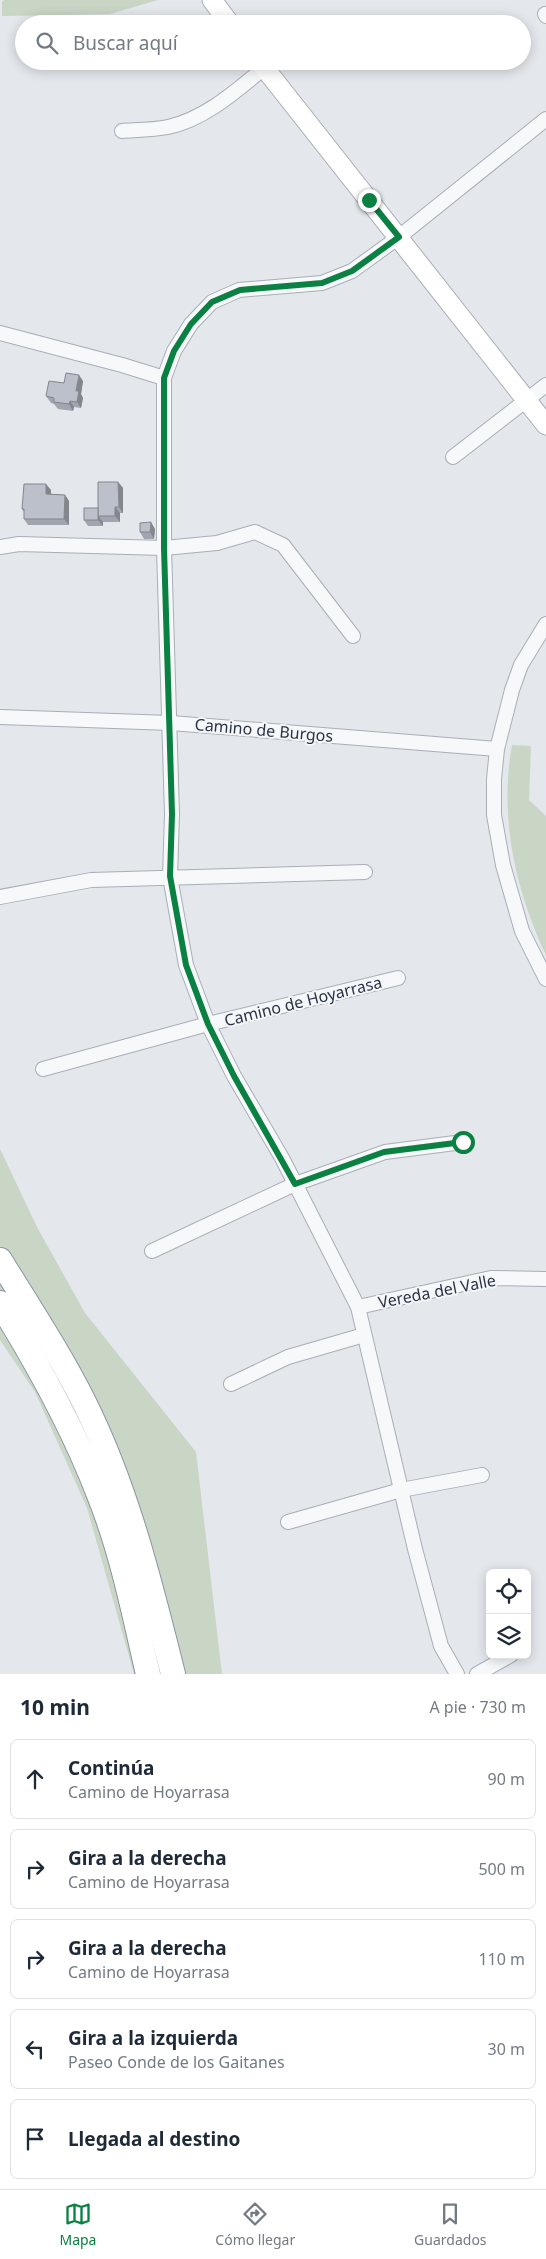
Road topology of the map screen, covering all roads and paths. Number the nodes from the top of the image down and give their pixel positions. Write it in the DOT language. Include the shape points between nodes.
graph roads {
  1 [pos="212,0"];
  2 [pos="223,15"];
  3 [pos="257,70"];
  4 [pos="266,70"];
  5 [pos="546,119"];
  6 [pos="122,131"];
  7 [pos="399,237"];
  8 [pos="0,333"];
  9 [pos="164,378"];
  10 [pos="546,385"];
  11 [pos="526,400"];
  12 [pos="546,425"];
  13 [pos="452,457"];
  14 [pos="0,547"];
  15 [pos="164,548"];
  16 [pos="546,624"];
  17 [pos="353,636"];
  18 [pos="0,717"];
  19 [pos="171,723"];
  20 [pos="498,749"];
  21 [pos="365,872"];
  22 [pos="170,876"];
  23 [pos="0,897"];
  24 [pos="398,978"];
  25 [pos="546,979"];
  26 [pos="208,1024"];
  27 [pos="43,1069"];
  28 [pos="463,1142"];
  29 [pos="295,1184"];
  30 [pos="152,1251"];
  31 [pos="0,1260"];
  32 [pos="546,1279"];
  33 [pos="0,1303"];
  34 [pos="358,1307"];
  35 [pos="364,1335"];
  36 [pos="231,1384"];
  37 [pos="482,1475"];
  38 [pos="401,1490"];
  39 [pos="288,1522"];
  40 [pos="504,1659"];
  41 [pos="148,1674"];
  42 [pos="173,1674"];
  43 [pos="457,1674"];
  44 [pos="477,1674"];
  1 -- 2 [label="street"];
  3 -- 6 [label="street" via="221,103 196,116 170,126"];
  4 -- 7 [label="street"];
  5 -- 7 [label="street, Camino de Hoyarrasa"];
  7 -- 9 [label="street, Camino de Hoyarrasa" via="352,271 322,283 240,290 212,302 174,351"];
  7 -- 11 [label="street"];
  8 -- 9 [label="street"];
  9 -- 15 [label="street, Camino de Hoyarrasa"];
  10 -- 11 [label="street"];
  11 -- 12 [label="street"];
  11 -- 13 [label="street"];
  14 -- 15 [label="street" via="18,544"];
  15 -- 17 [label="street" via="217,543 255,532 283,544"];
  15 -- 19 [label="street, Camino de Hoyarrasa"];
  16 -- 20 [label="street" via="521,666"];
  18 -- 19 [label="street, Camino de Burgos"];
  19 -- 20 [label="street, Camino de Burgos"];
  19 -- 22 [label="street, Camino de Hoyarrasa"];
  20 -- 25 [label="street" via="494,816 503,865 522,931"];
  21 -- 22 [label="street"];
  22 -- 23 [label="street" via="91,880"];
  22 -- 26 [label="street, Camino de Hoyarrasa" via="186,965"];
  24 -- 26 [label="street, Camino de Hoyarrasa"];
  26 -- 27 [label="street, Camino de Hoyarrasa"];
  26 -- 29 [label="street, Camino de Hoyarrasa"];
  28 -- 29 [label="street" via="384,1152"];
  29 -- 30 [label="street"];
  29 -- 34 [label="street, Camino de Hoyarrasa"];
  31 -- 42 [label="highway" via="85,1404 120,1485"];
  32 -- 34 [label="street, Vereda del Valle" via="490,1278"];
  33 -- 41 [label="highway" via="44,1377 100,1495 120,1559"];
  34 -- 35 [label="street, Camino de Hoyarrasa"];
  35 -- 36 [label="street" via="288,1357"];
  35 -- 38 [label="street, Camino de Hoyarrasa"];
  37 -- 38 [label="street"];
  38 -- 39 [label="street"];
  38 -- 43 [label="street, Camino de Hoyarrasa" via="441,1646"];
  40 -- 44 [label="street"];
}
